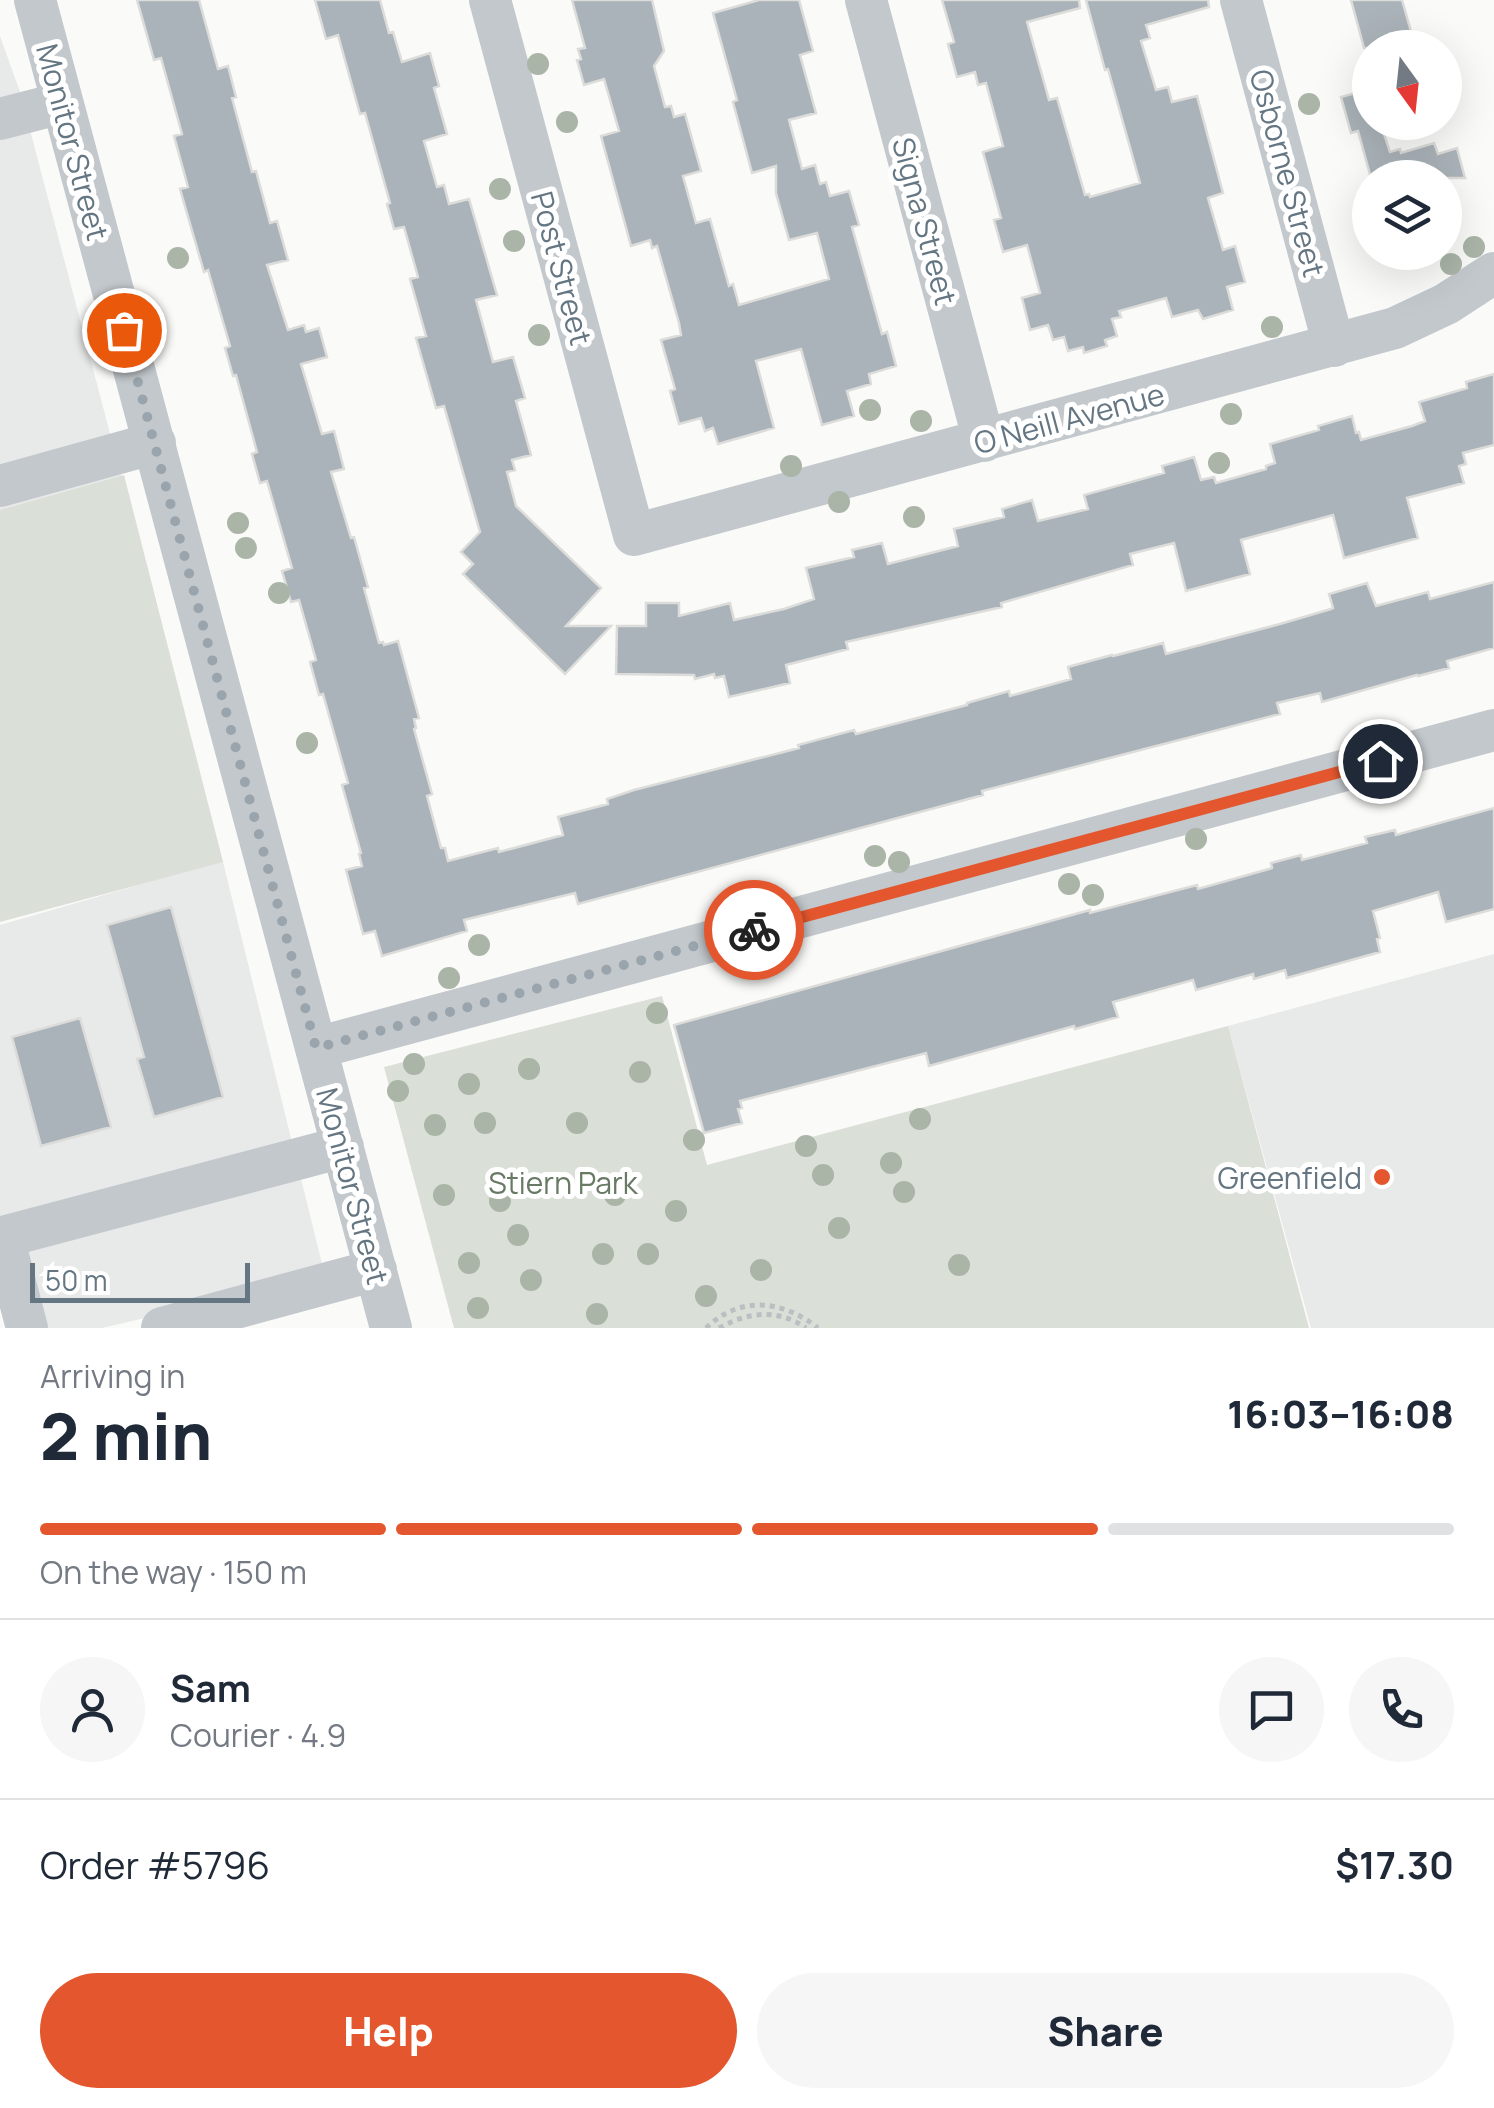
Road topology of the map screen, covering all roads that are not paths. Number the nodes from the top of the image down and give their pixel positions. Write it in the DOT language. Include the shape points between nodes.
graph roads {
  1 [pos="35,0"];
  2 [pos="490,0"];
  3 [pos="866,0"];
  4 [pos="1241,0"];
  5 [pos="62,104"];
  6 [pos="0,119"];
  7 [pos="1494,273"];
  8 [pos="1334,346"];
  9 [pos="984,441"];
  10 [pos="154,443"];
  11 [pos="0,486"];
  12 [pos="634,536"];
  13 [pos="1494,730"];
  14 [pos="316,1048"];
  15 [pos="343,1147"];
  16 [pos="376,1270"];
  17 [pos="27,1328"];
  18 [pos="162,1328"];
  19 [pos="391,1328"];
  1 -- 5 [label="street, Monitor Street"];
  2 -- 12 [label="street, Post Street"];
  3 -- 9 [label="street, Signa Street"];
  4 -- 8 [label="street, Osborne Street"];
  5 -- 6 [label="street"];
  5 -- 10 [label="street, Monitor Street"];
  7 -- 8 [label="street, O Neill Avenue" via="1395,328"];
  8 -- 9 [label="street, O Neill Avenue"];
  9 -- 12 [label="street, O Neill Avenue"];
  10 -- 11 [label="street"];
  10 -- 14 [label="street, Monitor Street"];
  13 -- 14 [label="street"];
  14 -- 15 [label="street, Monitor Street"];
  15 -- 16 [label="street, Monitor Street"];
  15 -- 17 [label="street" via="3,1237"];
  16 -- 18 [label="street"];
  16 -- 19 [label="street, Monitor Street"];
}
